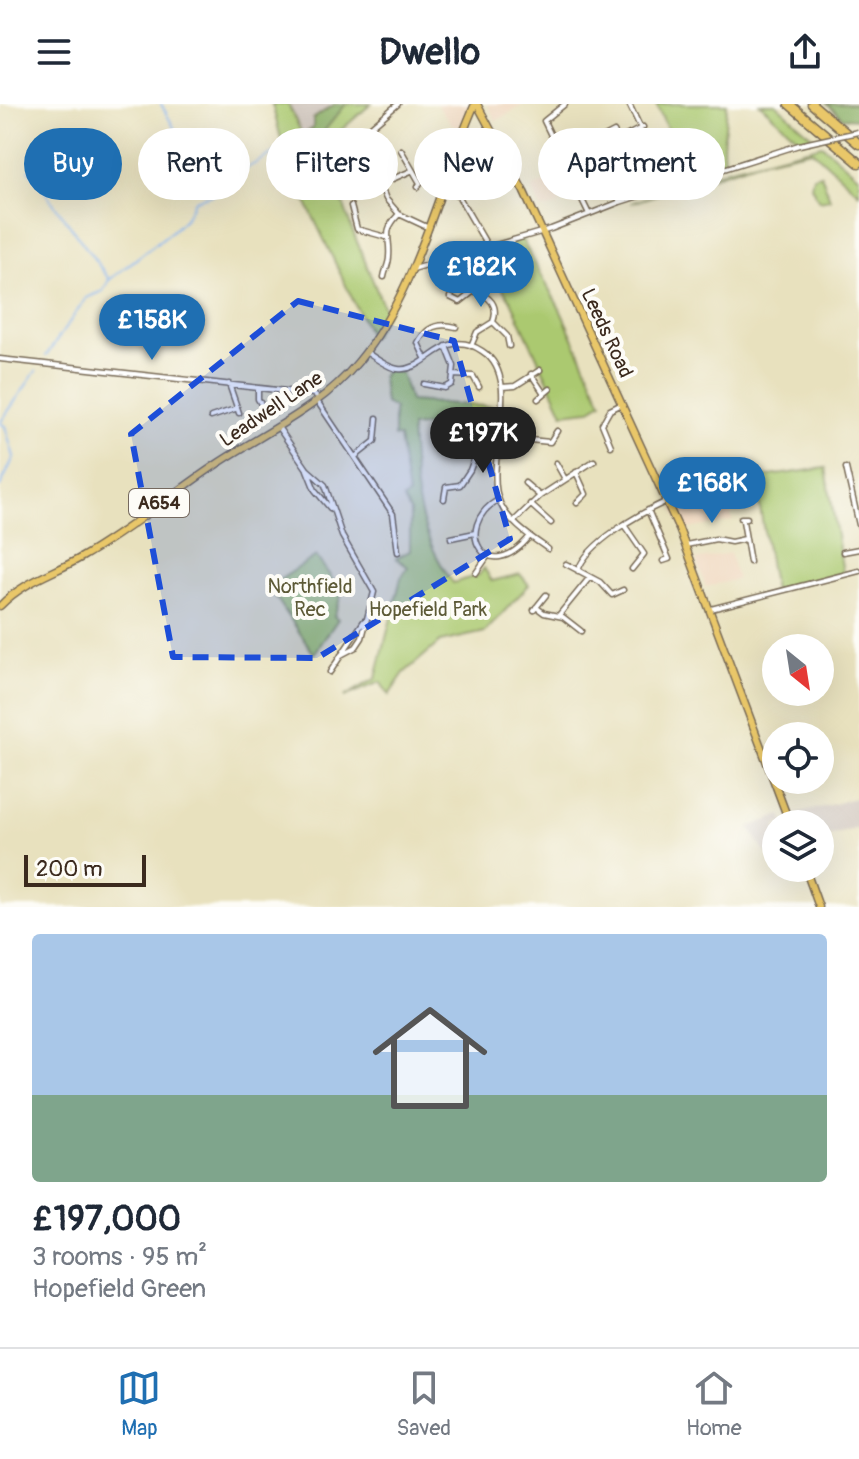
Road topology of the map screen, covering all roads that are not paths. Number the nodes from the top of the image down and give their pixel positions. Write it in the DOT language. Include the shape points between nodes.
graph roads {
  1 [pos="398,104"];
  2 [pos="476,104"];
  3 [pos="565,104"];
  4 [pos="629,104"];
  5 [pos="789,104"];
  6 [pos="812,104"];
  7 [pos="484,117"];
  8 [pos="468,120"];
  9 [pos="643,127"];
  10 [pos="371,128"];
  11 [pos="465,128"];
  12 [pos="548,128"];
  13 [pos="859,132"];
  14 [pos="859,144"];
  15 [pos="401,150"];
  16 [pos="859,163"];
  17 [pos="725,168"];
  18 [pos="411,171"];
  19 [pos="414,175"];
  20 [pos="398,177"];
  21 [pos="387,200"];
  22 [pos="439,200"];
  23 [pos="461,200"];
  24 [pos="583,200"];
  25 [pos="626,200"];
  26 [pos="620,202"];
  27 [pos="351,206"];
  28 [pos="399,214"];
  29 [pos="589,214"];
  30 [pos="429,228"];
  31 [pos="542,232"];
  32 [pos="386,237"];
  33 [pos="487,245"];
  34 [pos="412,270"];
  35 [pos="384,277"];
  36 [pos="450,297"];
  37 [pos="493,322"];
  38 [pos="456,327"];
  39 [pos="511,343"];
  40 [pos="446,346"];
  41 [pos="471,346"];
  42 [pos="366,352"];
  43 [pos="425,358"];
  44 [pos="0,359"];
  45 [pos="540,370"];
  46 [pos="531,374"];
  47 [pos="453,375"];
  48 [pos="229,384"];
  49 [pos="424,384"];
  50 [pos="258,387"];
  51 [pos="479,387"];
  52 [pos="502,387"];
  53 [pos="550,389"];
  54 [pos="318,400"];
  55 [pos="622,404"];
  56 [pos="265,411"];
  57 [pos="211,417"];
  58 [pos="377,418"];
  59 [pos="278,427"];
  60 [pos="521,428"];
  61 [pos="499,431"];
  62 [pos="557,431"];
  63 [pos="530,440"];
  64 [pos="442,444"];
  65 [pos="477,445"];
  66 [pos="611,446"];
  67 [pos="356,456"];
  68 [pos="498,456"];
  69 [pos="594,461"];
  70 [pos="556,463"];
  71 [pos="846,468"];
  72 [pos="307,469"];
  73 [pos="576,472"];
  74 [pos="565,479"];
  75 [pos="525,483"];
  76 [pos="540,496"];
  77 [pos="715,497"];
  78 [pos="444,499"];
  79 [pos="499,500"];
  80 [pos="577,503"];
  81 [pos="667,503"];
  82 [pos="530,504"];
  83 [pos="330,508"];
  84 [pos="648,510"];
  85 [pos="743,519"];
  86 [pos="514,521"];
  87 [pos="551,523"];
  88 [pos="624,525"];
  89 [pos="859,525"];
  90 [pos="475,533"];
  91 [pos="530,536"];
  92 [pos="451,538"];
  93 [pos="745,539"];
  94 [pos="686,545"];
  95 [pos="548,549"];
  96 [pos="859,549"];
  97 [pos="398,552"];
  98 [pos="843,552"];
  99 [pos="487,557"];
  100 [pos="644,557"];
  101 [pos="651,559"];
  102 [pos="663,561"];
  103 [pos="750,562"];
  104 [pos="566,564"];
  105 [pos="632,569"];
  106 [pos="578,571"];
  107 [pos="859,571"];
  108 [pos="476,573"];
  109 [pos="590,577"];
  110 [pos="623,590"];
  111 [pos="546,595"];
  112 [pos="612,595"];
  113 [pos="608,601"];
  114 [pos="0,606"];
  115 [pos="711,609"];
  116 [pos="559,615"];
  117 [pos="581,631"];
  118 [pos="330,672"];
  119 [pos="785,810"];
  120 [pos="810,882"];
  121 [pos="819,907"];
  1 -- 10 [label="street"];
  2 -- 7 [label="main road, Leeds Road"];
  2 -- 8 [label="main road, Leadwell Lane / A654"];
  3 -- 12 [label="street" via="546,116"];
  4 -- 9 [label="street"];
  5 -- 16 [label="highway"];
  6 -- 14 [label="highway"];
  7 -- 8 [label="main road"];
  7 -- 31 [label="main road, Leeds Road"];
  8 -- 11 [label="main road, Leadwell Lane / A654"];
  13 -- 17 [label="street, bridge"];
  15 -- 18 [label="street"];
  18 -- 19 [label="street"];
  18 -- 20 [label="street"];
  21 -- 28 [label="street"];
  22 -- 30 [label="main road, Leadwell Lane / A654"];
  23 -- 33 [label="street"];
  24 -- 29 [label="street"];
  25 -- 26 [label="street"];
  26 -- 29 [label="street"];
  27 -- 32 [label="street" via="357,229"];
  28 -- 30 [label="street"];
  28 -- 32 [label="street"];
  29 -- 31 [label="street"];
  30 -- 34 [label="main road, Leadwell Lane / A654"];
  31 -- 33 [label="street"];
  31 -- 55 [label="main road, Leeds Road"];
  32 -- 35 [label="street"];
  33 -- 34 [label="street"];
  34 -- 42 [label="main road, Leadwell Lane / A654"];
  36 -- 37 [label="street" via="460,302 472,291 485,294 495,306"];
  37 -- 39 [label="street"];
  37 -- 41 [label="street" via="477,332"];
  38 -- 43 [label="street" via="436,325 422,335 418,343"];
  40 -- 41 [label="street"];
  40 -- 43 [label="street"];
  40 -- 47 [label="street"];
  41 -- 52 [label="street" via="493,361"];
  42 -- 43 [label="street" via="399,369"];
  42 -- 54 [label="main road, Leadwell Lane / A654"];
  44 -- 48 [label="street"];
  45 -- 46 [label="street"];
  46 -- 52 [label="street" via="515,386"];
  46 -- 53 [label="street" via="541,398"];
  47 -- 49 [label="street" via="445,388"];
  47 -- 51 [label="street" via="473,376"];
  48 -- 50 [label="street"];
  48 -- 57 [label="street" via="238,411"];
  50 -- 54 [label="street" via="313,394"];
  50 -- 56 [label="street"];
  52 -- 61 [label="street"];
  54 -- 59 [label="main road, Leadwell Lane / A654"];
  54 -- 67 [label="street"];
  55 -- 66 [label="street" via="610,410 602,424"];
  55 -- 81 [label="main road, Leeds Road"];
  58 -- 67 [label="street" via="375,441"];
  59 -- 72 [label="street"];
  59 -- 114 [label="main road, Leadwell Lane / A654" via="81,558 23,586"];
  60 -- 63 [label="street"];
  61 -- 65 [label="street" via="484,433"];
  61 -- 68 [label="street"];
  62 -- 63 [label="street" via="550,442"];
  63 -- 68 [label="street" via="518,454"];
  64 -- 65 [label="street" via="459,436"];
  65 -- 78 [label="street" via="474,465 460,485 444,490"];
  67 -- 97 [label="street" via="393,514"];
  68 -- 79 [label="street"];
  69 -- 73 [label="street"];
  70 -- 74 [label="street"];
  71 -- 89 [label="street"];
  72 -- 83 [label="street"];
  72 -- 83 [label="street" via="325,485"];
  73 -- 74 [label="street"];
  73 -- 80 [label="street" via="586,494"];
  74 -- 76 [label="street"];
  75 -- 76 [label="street"];
  76 -- 82 [label="street"];
  77 -- 81 [label="street"];
  79 -- 86 [label="street"];
  79 -- 90 [label="street" via="480,516"];
  81 -- 84 [label="street"];
  81 -- 94 [label="main road, Leeds Road"];
  82 -- 86 [label="street"];
  82 -- 87 [label="street"];
  83 -- 118 [label="street" via="374,599 360,642 341,655"];
  84 -- 88 [label="street"];
  84 -- 102 [label="street" via="669,559"];
  85 -- 93 [label="street"];
  86 -- 91 [label="street"];
  88 -- 100 [label="street"];
  88 -- 106 [label="street" via="585,555"];
  90 -- 92 [label="street"];
  90 -- 99 [label="street"];
  91 -- 95 [label="street"];
  91 -- 99 [label="street" via="513,554"];
  93 -- 94 [label="street"];
  93 -- 103 [label="street"];
  94 -- 115 [label="main road, Leeds Road"];
  96 -- 98 [label="street"];
  99 -- 108 [label="street"];
  100 -- 101 [label="street"];
  100 -- 105 [label="street"];
  104 -- 106 [label="street"];
  106 -- 109 [label="street"];
  107 -- 115 [label="street"];
  109 -- 112 [label="street"];
  109 -- 116 [label="street"];
  110 -- 112 [label="street"];
  111 -- 116 [label="street" via="535,608"];
  112 -- 113 [label="street"];
  115 -- 119 [label="main road, Leeds Road"];
  116 -- 117 [label="street" via="576,622"];
  120 -- 121 [label="main road"];
}
